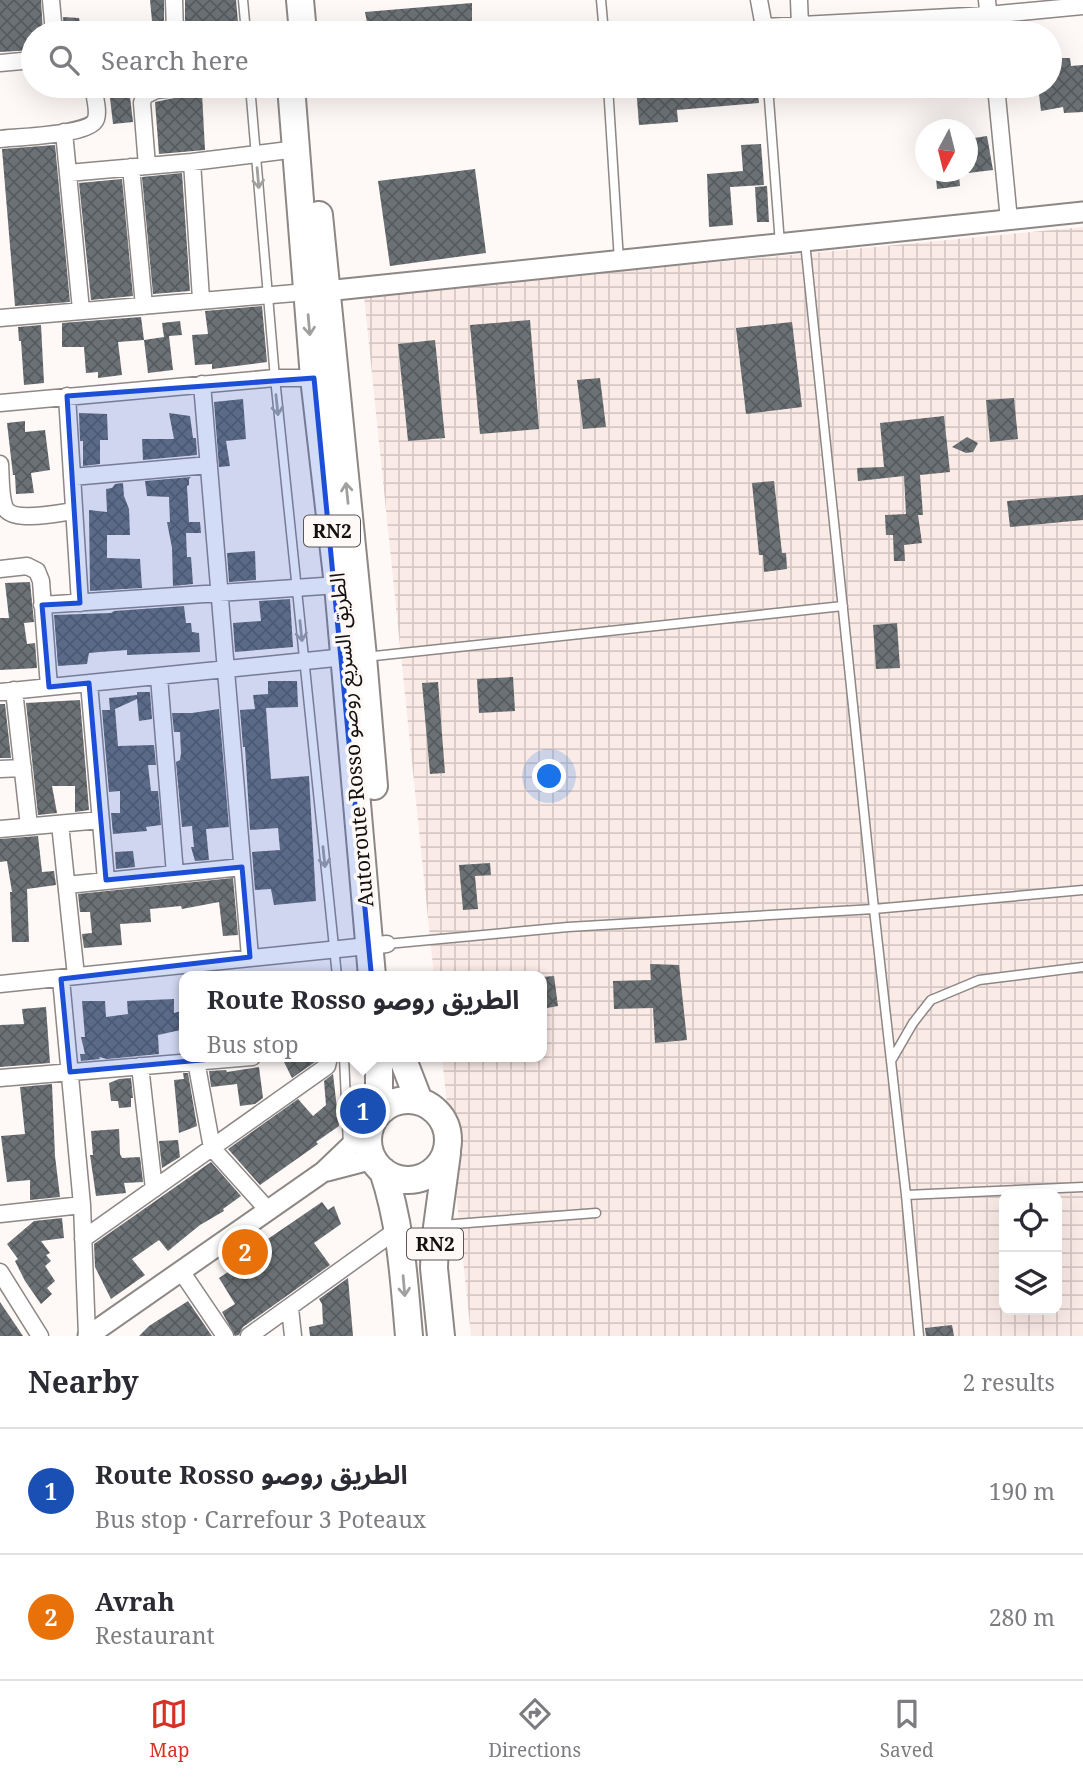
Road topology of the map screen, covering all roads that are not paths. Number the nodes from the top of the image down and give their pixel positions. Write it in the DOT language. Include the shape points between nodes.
graph roads {
  1 [pos="51,0"];
  2 [pos="174,0"];
  3 [pos="243,0"];
  4 [pos="284,0"];
  5 [pos="300,0"];
  6 [pos="601,0"];
  7 [pos="759,0"];
  8 [pos="799,0"];
  9 [pos="1083,5"];
  10 [pos="987,7"];
  11 [pos="53,21"];
  12 [pos="175,21"];
  13 [pos="245,21"];
  14 [pos="286,21"];
  15 [pos="302,21"];
  16 [pos="603,21"];
  17 [pos="762,21"];
  18 [pos="800,21"];
  19 [pos="849,21"];
  20 [pos="21,61"];
  21 [pos="0,63"];
  22 [pos="95,98"];
  23 [pos="143,98"];
  24 [pos="251,98"];
  25 [pos="292,98"];
  26 [pos="308,98"];
  27 [pos="609,98"];
  28 [pos="769,98"];
  29 [pos="997,98"];
  30 [pos="64,132"];
  31 [pos="0,139"];
  32 [pos="297,149"];
  33 [pos="256,154"];
  34 [pos="192,162"];
  35 [pos="139,167"];
  36 [pos="68,173"];
  37 [pos="1083,212"];
  38 [pos="1009,220"];
  39 [pos="805,242"];
  40 [pos="780,244"];
  41 [pos="619,261"];
  42 [pos="316,291"];
  43 [pos="269,294"];
  44 [pos="201,299"];
  45 [pos="144,306"];
  46 [pos="80,310"];
  47 [pos="0,318"];
  48 [pos="275,378"];
  49 [pos="314,378"];
  50 [pos="202,384"];
  51 [pos="67,396"];
  52 [pos="0,403"];
  53 [pos="0,464"];
  54 [pos="209,465"];
  55 [pos="72,477"];
  56 [pos="1,485"];
  57 [pos="74,511"];
  58 [pos="0,569"];
  59 [pos="338,585"];
  60 [pos="296,587"];
  61 [pos="220,592"];
  62 [pos="80,603"];
  63 [pos="42,605"];
  64 [pos="843,606"];
  65 [pos="354,657"];
  66 [pos="304,663"];
  67 [pos="226,670"];
  68 [pos="159,677"];
  69 [pos="89,683"];
  70 [pos="49,687"];
  71 [pos="7,691"];
  72 [pos="23,768"];
  73 [pos="0,769"];
  74 [pos="100,820"];
  75 [pos="60,824"];
  76 [pos="29,826"];
  77 [pos="0,829"];
  78 [pos="242,867"];
  79 [pos="175,874"];
  80 [pos="106,880"];
  81 [pos="67,885"];
  82 [pos="1083,890"];
  83 [pos="874,909"];
  84 [pos="378,945"];
  85 [pos="334,949"];
  86 [pos="250,957"];
  87 [pos="1083,967"];
  88 [pos="336,971"];
  89 [pos="373,971"];
  90 [pos="387,971"];
  91 [pos="69,977"];
  92 [pos="0,984"];
  93 [pos="891,1061"];
  94 [pos="185,1062"];
  95 [pos="196,1062"];
  96 [pos="328,1062"];
  97 [pos="344,1062"];
  98 [pos="379,1062"];
  99 [pos="404,1062"];
  100 [pos="141,1066"];
  101 [pos="70,1072"];
  102 [pos="0,1078"];
  103 [pos="419,1101"];
  104 [pos="374,1120"];
  105 [pos="212,1148"];
  106 [pos="349,1148"];
  107 [pos="447,1153"];
  108 [pos="378,1165"];
  109 [pos="323,1172"];
  110 [pos="1083,1187"];
  111 [pos="153,1189"];
  112 [pos="906,1195"];
  113 [pos="82,1205"];
  114 [pos="268,1210"];
  115 [pos="596,1213"];
  116 [pos="0,1214"];
  117 [pos="436,1226"];
  118 [pos="398,1229"];
  119 [pos="83,1239"];
  120 [pos="181,1271"];
  121 [pos="0,1272"];
  122 [pos="290,1308"];
  123 [pos="40,1336"];
  124 [pos="88,1336"];
  125 [pos="225,1336"];
  126 [pos="249,1336"];
  127 [pos="293,1336"];
  128 [pos="409,1336"];
  129 [pos="440,1336"];
  130 [pos="919,1336"];
  1 -- 11 [label="street"];
  2 -- 12 [label="street"];
  3 -- 13 [label="lane"];
  4 -- 14 [label="highway"];
  5 -- 15 [label="highway"];
  6 -- 16 [label="lane"];
  7 -- 17 [label="street"];
  8 -- 18 [label="street"];
  9 -- 10 [label="street"];
  10 -- 19 [label="street"];
  20 -- 21 [label="street"];
  22 -- 30 [label="street" via="96,121 90,127"];
  23 -- 35 [label="street"];
  24 -- 33 [label="lane"];
  25 -- 32 [label="highway, Autoroute Rosso الطريق السريع روصو / RN2"];
  26 -- 42 [label="highway, Autoroute Rosso الطريق السريع روصو / RN2"];
  27 -- 41 [label="lane"];
  28 -- 40 [label="lane"];
  29 -- 38 [label="street"];
  30 -- 31 [label="street"];
  30 -- 36 [label="street"];
  32 -- 33 [label="street"];
  32 -- 42 [label="highway, Autoroute Rosso الطريق السريع روصو / RN2"];
  33 -- 34 [label="street"];
  33 -- 43 [label="lane, one-way"];
  34 -- 35 [label="street"];
  34 -- 44 [label="street"];
  35 -- 36 [label="street"];
  35 -- 45 [label="street"];
  36 -- 46 [label="street"];
  37 -- 38 [label="street"];
  38 -- 39 [label="street"];
  39 -- 40 [label="street"];
  39 -- 64 [label="lane"];
  40 -- 41 [label="street"];
  41 -- 42 [label="street"];
  42 -- 43 [label="street"];
  42 -- 49 [label="highway, Autoroute Rosso الطريق السريع روصو / RN2, one-way"];
  65 -- 42 [label="highway, Autoroute Rosso الطريق السريع روصو / RN2, one-way"];
  43 -- 44 [label="street"];
  43 -- 48 [label="lane"];
  44 -- 45 [label="street"];
  45 -- 46 [label="street"];
  46 -- 47 [label="street"];
  48 -- 49 [label="street"];
  48 -- 50 [label="street"];
  48 -- 60 [label="lane, one-way"];
  49 -- 59 [label="highway, Autoroute Rosso الطريق السريع روصو / RN2"];
  50 -- 51 [label="street"];
  50 -- 54 [label="street"];
  51 -- 52 [label="street"];
  51 -- 55 [label="street"];
  53 -- 56 [label="street"];
  54 -- 55 [label="street"];
  54 -- 61 [label="street"];
  55 -- 57 [label="street"];
  56 -- 57 [label="street" via="3,506 16,516"];
  57 -- 62 [label="street"];
  58 -- 63 [label="street" via="27,566 37,571"];
  59 -- 60 [label="street"];
  59 -- 65 [label="highway, Autoroute Rosso الطريق السريع روصو / RN2"];
  60 -- 61 [label="street"];
  60 -- 66 [label="lane, one-way"];
  61 -- 62 [label="street"];
  61 -- 67 [label="street"];
  62 -- 63 [label="street"];
  63 -- 70 [label="street"];
  64 -- 65 [label="lane"];
  64 -- 83 [label="lane"];
  65 -- 66 [label="street"];
  65 -- 84 [label="highway, Autoroute Rosso الطريق السريع روصو / RN2"];
  66 -- 67 [label="street"];
  66 -- 85 [label="lane, one-way"];
  67 -- 68 [label="street"];
  67 -- 78 [label="street"];
  68 -- 69 [label="street"];
  68 -- 79 [label="street"];
  69 -- 70 [label="street"];
  69 -- 74 [label="street"];
  70 -- 71 [label="street"];
  71 -- 72 [label="street"];
  72 -- 73 [label="street"];
  72 -- 76 [label="street"];
  74 -- 75 [label="street"];
  74 -- 80 [label="street"];
  75 -- 76 [label="street"];
  75 -- 81 [label="street"];
  76 -- 77 [label="street"];
  78 -- 79 [label="street"];
  78 -- 86 [label="street"];
  79 -- 80 [label="street"];
  80 -- 81 [label="street"];
  81 -- 91 [label="street"];
  82 -- 83 [label="lane"];
  83 -- 84 [label="lane" via="568,926"];
  83 -- 93 [label="lane"];
  84 -- 85 [label="street"];
  84 -- 89 [label="highway, Autoroute Rosso الطريق السريع روصو / RN2"];
  84 -- 90 [label="highway, Autoroute Rosso الطريق السريع روصو / RN2"];
  85 -- 86 [label="street"];
  85 -- 88 [label="lane"];
  86 -- 91 [label="street"];
  87 -- 93 [label="lane" via="979,980 931,1000"];
  91 -- 92 [label="street"];
  91 -- 101 [label="street"];
  93 -- 112 [label="lane"];
  94 -- 100 [label="street"];
  95 -- 105 [label="street"];
  96 -- 105 [label="street"];
  97 -- 106 [label="lane"];
  98 -- 104 [label="highway"];
  99 -- 103 [label="highway"];
  100 -- 101 [label="street"];
  100 -- 111 [label="street"];
  101 -- 102 [label="street"];
  101 -- 113 [label="street"];
  103 -- 104 [label="highway" via="398,1101"];
  103 -- 107 [label="highway" via="438,1112 446,1124"];
  104 -- 106 [label="street"];
  104 -- 108 [label="highway" via="368,1141"];
  105 -- 111 [label="street"];
  105 -- 114 [label="street"];
  106 -- 109 [label="street"];
  107 -- 108 [label="highway" via="436,1169 419,1178 400,1179"];
  107 -- 117 [label="highway, RN2"];
  108 -- 109 [label="street"];
  108 -- 118 [label="highway, RN2" via="393,1199"];
  109 -- 114 [label="street"];
  110 -- 112 [label="lane"];
  111 -- 119 [label="street"];
  112 -- 130 [label="lane"];
  113 -- 116 [label="street"];
  113 -- 119 [label="street"];
  114 -- 120 [label="street"];
  115 -- 117 [label="lane"];
  117 -- 129 [label="highway, RN2"];
  118 -- 122 [label="street"];
  118 -- 128 [label="highway, RN2, one-way"];
  119 -- 124 [label="street"];
  120 -- 124 [label="street"];
  120 -- 125 [label="street"];
  121 -- 123 [label="street"];
  122 -- 126 [label="street"];
  122 -- 127 [label="street"];
}
